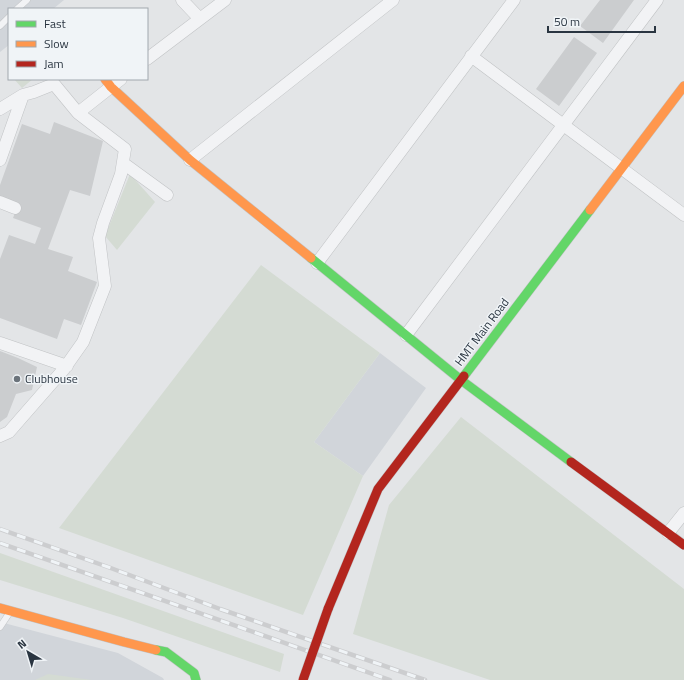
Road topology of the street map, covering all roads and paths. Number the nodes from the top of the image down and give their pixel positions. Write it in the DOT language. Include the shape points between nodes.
graph roads {
  1 [pos="27,0"];
  2 [pos="182,0"];
  3 [pos="225,0"];
  4 [pos="393,0"];
  5 [pos="514,0"];
  6 [pos="657,0"];
  7 [pos="18,8"];
  8 [pos="8,18"];
  9 [pos="200,19"];
  10 [pos="0,26"];
  11 [pos="472,56"];
  12 [pos="148,58"];
  13 [pos="118,80"];
  14 [pos="108,83"];
  15 [pos="684,86"];
  16 [pos="23,95"];
  17 [pos="0,109"];
  18 [pos="78,113"];
  19 [pos="563,125"];
  20 [pos="0,160"];
  21 [pos="190,160"];
  22 [pos="122,164"];
  23 [pos="622,169"];
  24 [pos="167,195"];
  25 [pos="0,202"];
  26 [pos="15,208"];
  27 [pos="684,215"];
  28 [pos="317,263"];
  29 [pos="406,335"];
  30 [pos="0,343"];
  31 [pos="66,366"];
  32 [pos="461,380"];
  33 [pos="0,436"];
  34 [pos="684,513"];
  35 [pos="668,533"];
  36 [pos="684,545"];
  37 [pos="0,608"];
  38 [pos="11,611"];
  39 [pos="0,627"];
  40 [pos="196,680"];
  41 [pos="303,680"];
  1 -- 7 [label="lane"];
  2 -- 9 [label="street"];
  3 -- 9 [label="street"];
  4 -- 21 [label="street"];
  5 -- 11 [label="street"];
  6 -- 19 [label="street"];
  8 -- 10 [label="lane"];
  9 -- 12 [label="street"];
  11 -- 19 [label="street"];
  11 -- 28 [label="street"];
  13 -- 14 [label="street"];
  14 -- 18 [label="street"];
  14 -- 21 [label="street"];
  15 -- 23 [label="street, HMT Main Road"];
  16 -- 17 [label="street"];
  16 -- 18 [label="street" via="54,84"];
  16 -- 20 [label="street"];
  18 -- 22 [label="street" via="125,149"];
  19 -- 23 [label="street"];
  19 -- 29 [label="street"];
  21 -- 28 [label="street"];
  22 -- 24 [label="street"];
  22 -- 31 [label="street" via="100,238 104,286 83,342"];
  23 -- 27 [label="street"];
  23 -- 32 [label="street, HMT Main Road"];
  25 -- 26 [label="street"];
  28 -- 29 [label="street"];
  29 -- 32 [label="street"];
  30 -- 31 [label="street"];
  31 -- 33 [label="street" via="9,432"];
  32 -- 35 [label="street"];
  32 -- 41 [label="street, HMT Main Road, bridge" via="378,489 328,609"];
  34 -- 35 [label="street"];
  35 -- 36 [label="street"];
  37 -- 38 [label="street"];
  38 -- 39 [label="lane"];
  38 -- 40 [label="street" via="166,652 194,673"];
}
